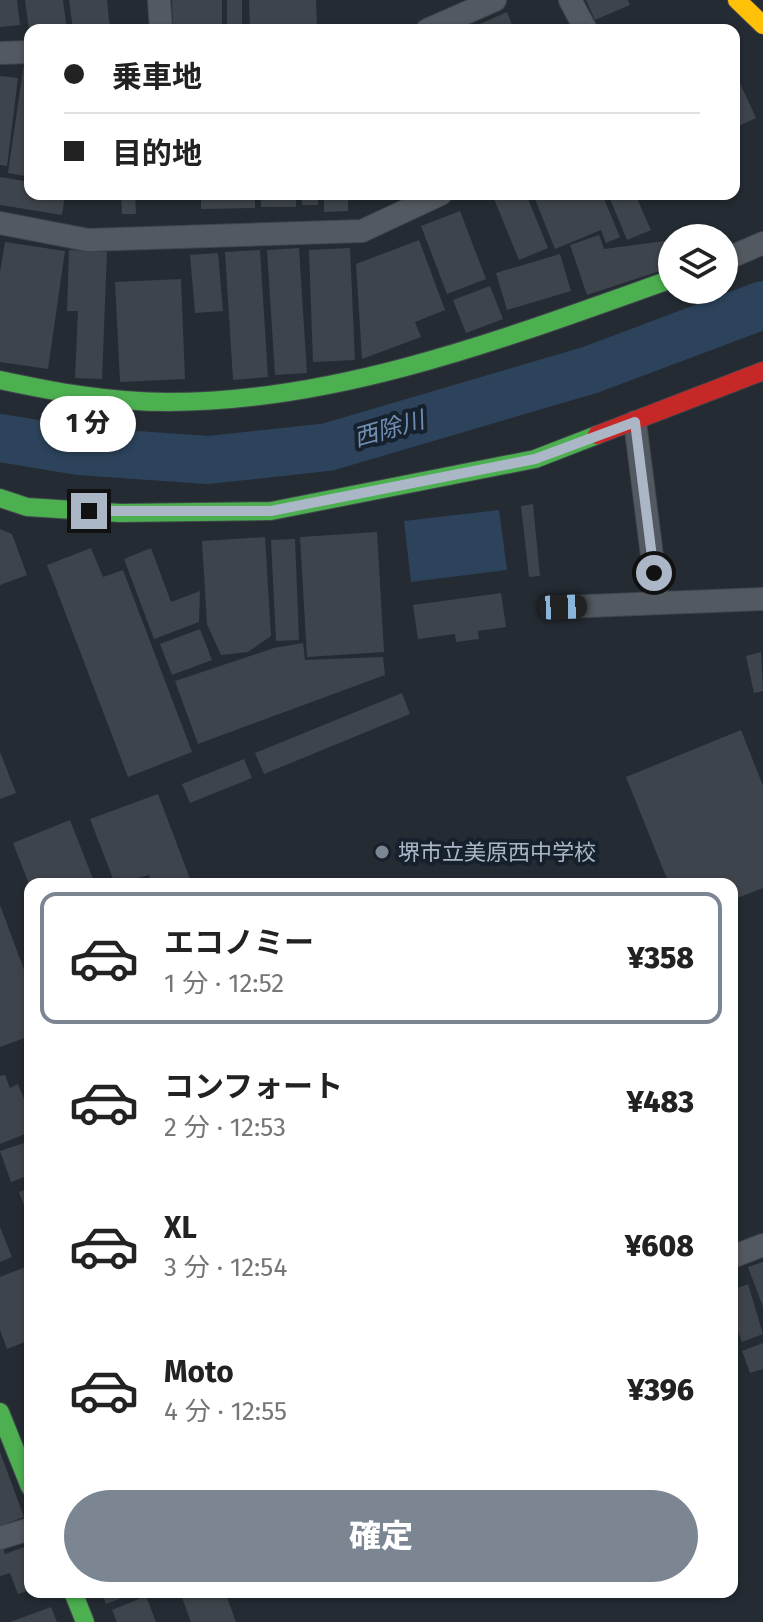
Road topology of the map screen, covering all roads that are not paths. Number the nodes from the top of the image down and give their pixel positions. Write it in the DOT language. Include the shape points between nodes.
graph roads {
  1 [pos="159,0"];
  2 [pos="495,0"];
  3 [pos="570,0"];
  4 [pos="737,0"];
  5 [pos="161,24"];
  6 [pos="441,24"];
  7 [pos="583,24"];
  8 [pos="763,25"];
  9 [pos="24,52"];
  10 [pos="0,53"];
  11 [pos="428,200"];
  12 [pos="0,223"];
  13 [pos="763,243"];
  14 [pos="738,254"];
  15 [pos="658,284"];
  16 [pos="763,371"];
  17 [pos="0,380"];
  18 [pos="635,422"];
  19 [pos="0,498"];
  20 [pos="763,599"];
  21 [pos="658,603"];
  22 [pos="563,607"];
  23 [pos="763,1245"];
  24 [pos="738,1255"];
  25 [pos="0,1412"];
  26 [pos="24,1472"];
  27 [pos="24,1531"];
  28 [pos="0,1538"];
  29 [pos="75,1598"];
  30 [pos="85,1622"];
  1 -- 5 [label="street"];
  2 -- 6 [label="street"];
  3 -- 7 [label="street"];
  4 -- 8 [label="street"];
  9 -- 10 [label="street"];
  11 -- 12 [label="street" via="362,231 88,240"];
  13 -- 14 [label="street"];
  15 -- 17 [label="street" via="417,361 311,387 166,404 93,399"];
  16 -- 18 [label="street"];
  18 -- 19 [label="street" via="535,459 271,511 120,513 27,507"];
  18 -- 21 [label="street"];
  20 -- 21 [label="street"];
  21 -- 22 [label="street"];
  23 -- 24 [label="street"];
  25 -- 26 [label="street"];
  27 -- 28 [label="street"];
  29 -- 30 [label="street"];
}
